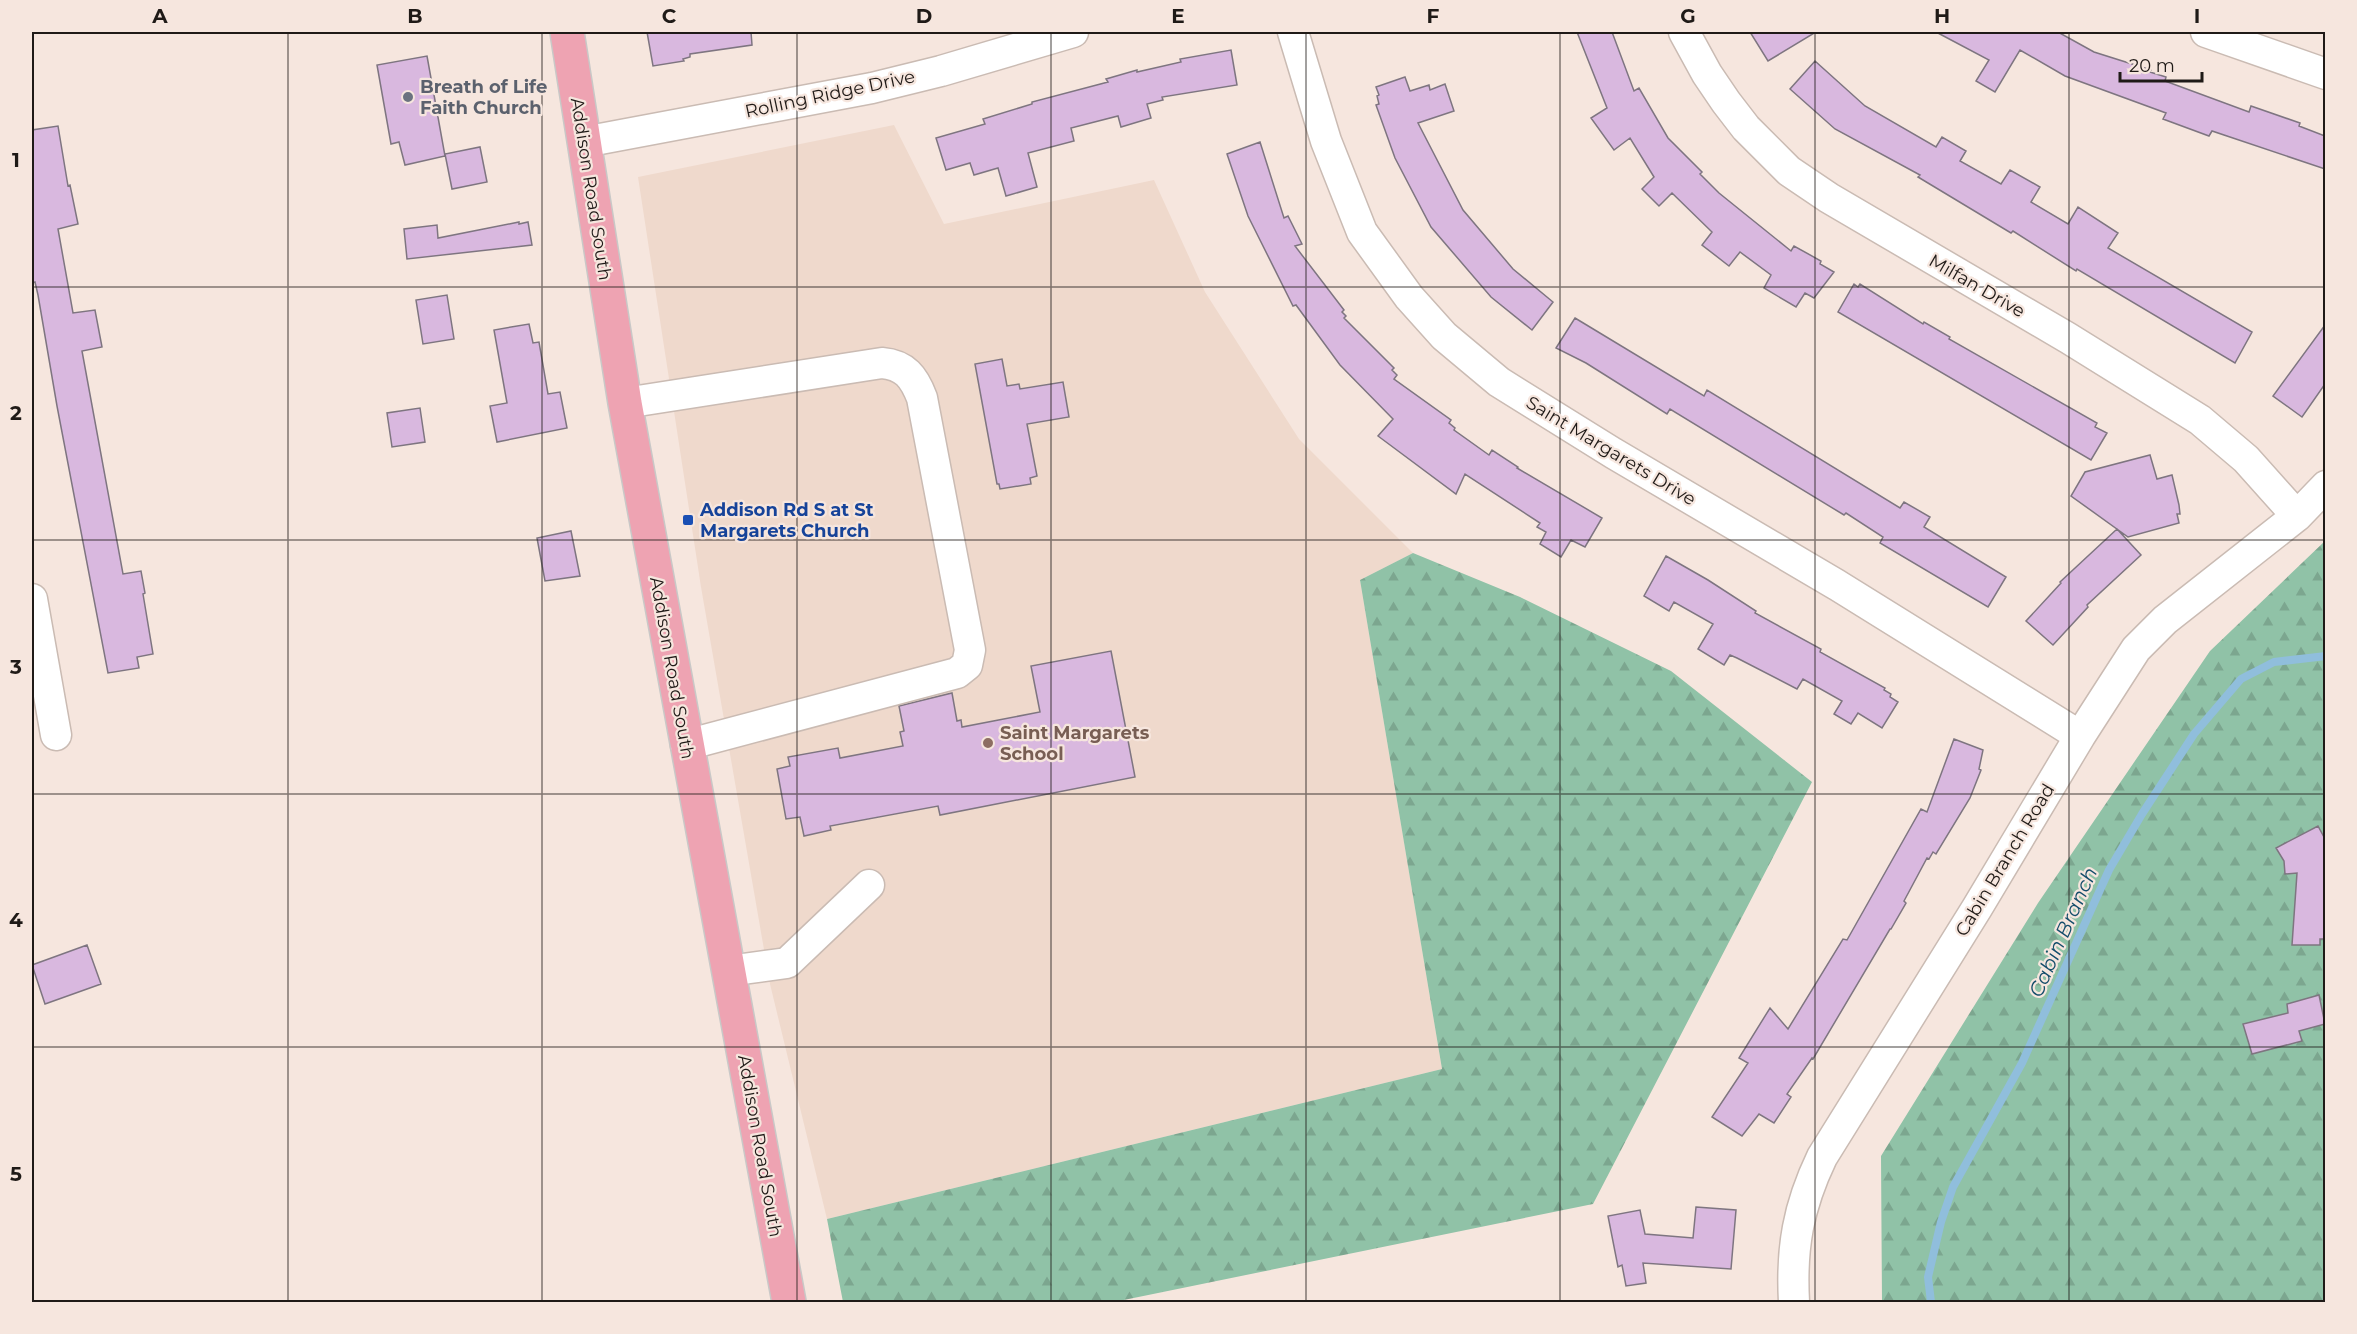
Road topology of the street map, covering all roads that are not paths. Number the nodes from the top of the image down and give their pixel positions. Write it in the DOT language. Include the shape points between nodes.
graph roads {
  1 [pos="567,32"];
  2 [pos="1073,32"];
  3 [pos="1293,32"];
  4 [pos="1684,32"];
  5 [pos="2206,32"];
  6 [pos="2325,74"];
  7 [pos="584,142"];
  8 [pos="625,403"];
  9 [pos="2325,486"];
  10 [pos="2297,516"];
  11 [pos="32,599"];
  12 [pos="56,735"];
  13 [pos="2080,736"];
  14 [pos="686,745"];
  15 [pos="869,885"];
  16 [pos="728,971"];
  17 [pos="789,1302"];
  18 [pos="1794,1302"];
  1 -- 7 [label="main road, Addison Road South"];
  2 -- 7 [label="street, Rolling Ridge Drive" via="872,88"];
  3 -- 13 [label="street, Saint Margarets Drive" via="1326,141 1362,232 1409,297 1444,336 1508,388"];
  4 -- 10 [label="street, Milfan Drive" via="1726,102 1789,171 2200,420 2246,459"];
  5 -- 6 [label="street"];
  7 -- 8 [label="main road, Addison Road South"];
  8 -- 14 [label="main road, Addison Road South"];
  8 -- 14 [label="street" via="882,363 902,368 916,382 922,398 959,587 970,650 967,665 957,673"];
  9 -- 10 [label="street, Cabin Branch Road"];
  10 -- 13 [label="street, Cabin Branch Road" via="2152,632 2136,649"];
  11 -- 12 [label="street"];
  13 -- 18 [label="street, Cabin Branch Road" via="1822,1157 1798,1223 1792,1274"];
  14 -- 16 [label="main road, Addison Road South"];
  15 -- 16 [label="street" via="787,963"];
  16 -- 17 [label="main road, Addison Road South"];
}
